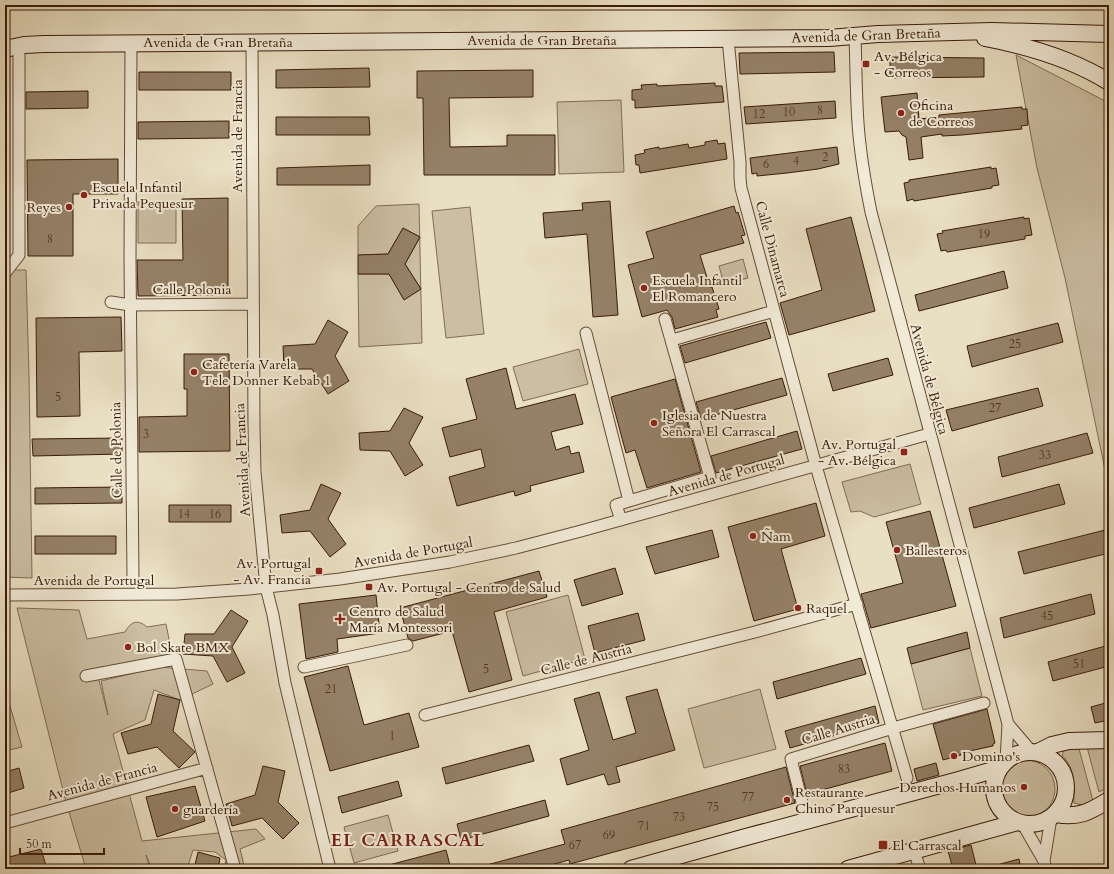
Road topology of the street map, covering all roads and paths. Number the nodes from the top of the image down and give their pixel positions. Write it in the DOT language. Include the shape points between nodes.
graph roads {
  1 [pos="952,32"];
  2 [pos="1109,34"];
  3 [pos="856,36"];
  4 [pos="728,39"];
  5 [pos="252,42"];
  6 [pos="131,43"];
  7 [pos="12,47"];
  8 [pos="1109,82"];
  9 [pos="5,273"];
  10 [pos="111,302"];
  11 [pos="253,304"];
  12 [pos="130,305"];
  13 [pos="774,311"];
  14 [pos="665,319"];
  15 [pos="586,333"];
  16 [pos="672,340"];
  17 [pos="929,434"];
  18 [pos="816,466"];
  19 [pos="629,501"];
  20 [pos="620,520"];
  21 [pos="133,578"];
  22 [pos="266,587"];
  23 [pos="5,595"];
  24 [pos="856,604"];
  25 [pos="407,644"];
  26 [pos="304,667"];
  27 [pos="86,676"];
  28 [pos="984,703"];
  29 [pos="425,715"];
  30 [pos="1008,724"];
  31 [pos="893,728"];
  32 [pos="1109,740"];
  33 [pos="1035,752"];
  34 [pos="1003,764"];
  35 [pos="207,768"];
  36 [pos="907,778"];
  37 [pos="1109,800"];
  38 [pos="804,810"];
  39 [pos="1053,816"];
  40 [pos="1020,822"];
  41 [pos="5,823"];
  42 [pos="1045,865"];
  43 [pos="235,869"];
  44 [pos="330,869"];
  45 [pos="631,869"];
  46 [pos="848,869"];
  1 -- 2 [label="street, Avenida de Gran Bretaña"];
  1 -- 3 [label="street, Avenida de Gran Bretaña"];
  1 -- 8 [label="street, Avenida de Gran Bretaña" via="1005,42 1042,53 1075,64"];
  3 -- 4 [label="street, Avenida de Gran Bretaña"];
  3 -- 17 [label="street, Avenida de Bélgica" via="858,124 865,185 876,236"];
  4 -- 5 [label="street, Avenida de Gran Bretaña"];
  4 -- 13 [label="street, Calle Dinamarca" via="741,188"];
  5 -- 6 [label="street, Avenida de Gran Bretaña"];
  5 -- 11 [label="street, Avenida de Francia"];
  6 -- 7 [label="street, Avenida de Gran Bretaña"];
  6 -- 12 [label="street, Avenida de Gran Bretaña"];
  7 -- 9 [label="street" via="19,77 19,252"];
  10 -- 12 [label="street, Calle Polonia"];
  11 -- 12 [label="street, Calle Polonia"];
  11 -- 22 [label="street, Avenida de Francia" via="255,472"];
  12 -- 21 [label="street, Calle de Polonia"];
  13 -- 16 [label="street, Calle Dinamarca"];
  13 -- 18 [label="street"];
  14 -- 16 [label="street"];
  15 -- 19 [label="street"];
  16 -- 19 [label="street" via="710,477"];
  17 -- 18 [label="street, Avenida de Portugal"];
  17 -- 30 [label="street, Avenida de Bélgica"];
  18 -- 20 [label="street, Avenida de Portugal"];
  18 -- 24 [label="street"];
  19 -- 20 [label="street" via="616,505"];
  20 -- 22 [label="street, Avenida de Portugal" via="516,548 450,562"];
  22 -- 23 [label="street, Avenida de Portugal" via="177,594"];
  22 -- 44 [label="street, Avenida de Francia" via="285,683"];
  24 -- 29 [label="street, Calle de Austria"];
  24 -- 31 [label="street"];
  25 -- 26 [label="street"];
  27 -- 35 [label="street" via="176,659"];
  28 -- 31 [label="street, Calle Austria"];
  30 -- 33 [label="street"];
  30 -- 34 [label="street"];
  31 -- 36 [label="street"];
  31 -- 38 [label="street, Calle Austria" via="791,759"];
  32 -- 33 [label="street" via="1069,741"];
  33 -- 34 [label="street" via="1018,754"];
  33 -- 39 [label="street" via="1049,756 1058,763 1067,783 1062,805"];
  34 -- 40 [label="street" via="995,778 996,799 1008,817"];
  34 -- 45 [label="street" via="959,780"];
  35 -- 41 [label="street, Avenida de Francia"];
  35 -- 43 [label="street"];
  37 -- 39 [label="street" via="1080,814"];
  39 -- 40 [label="street" via="1037,823"];
  39 -- 42 [label="street"];
  40 -- 42 [label="street"];
  40 -- 46 [label="street"];
}
